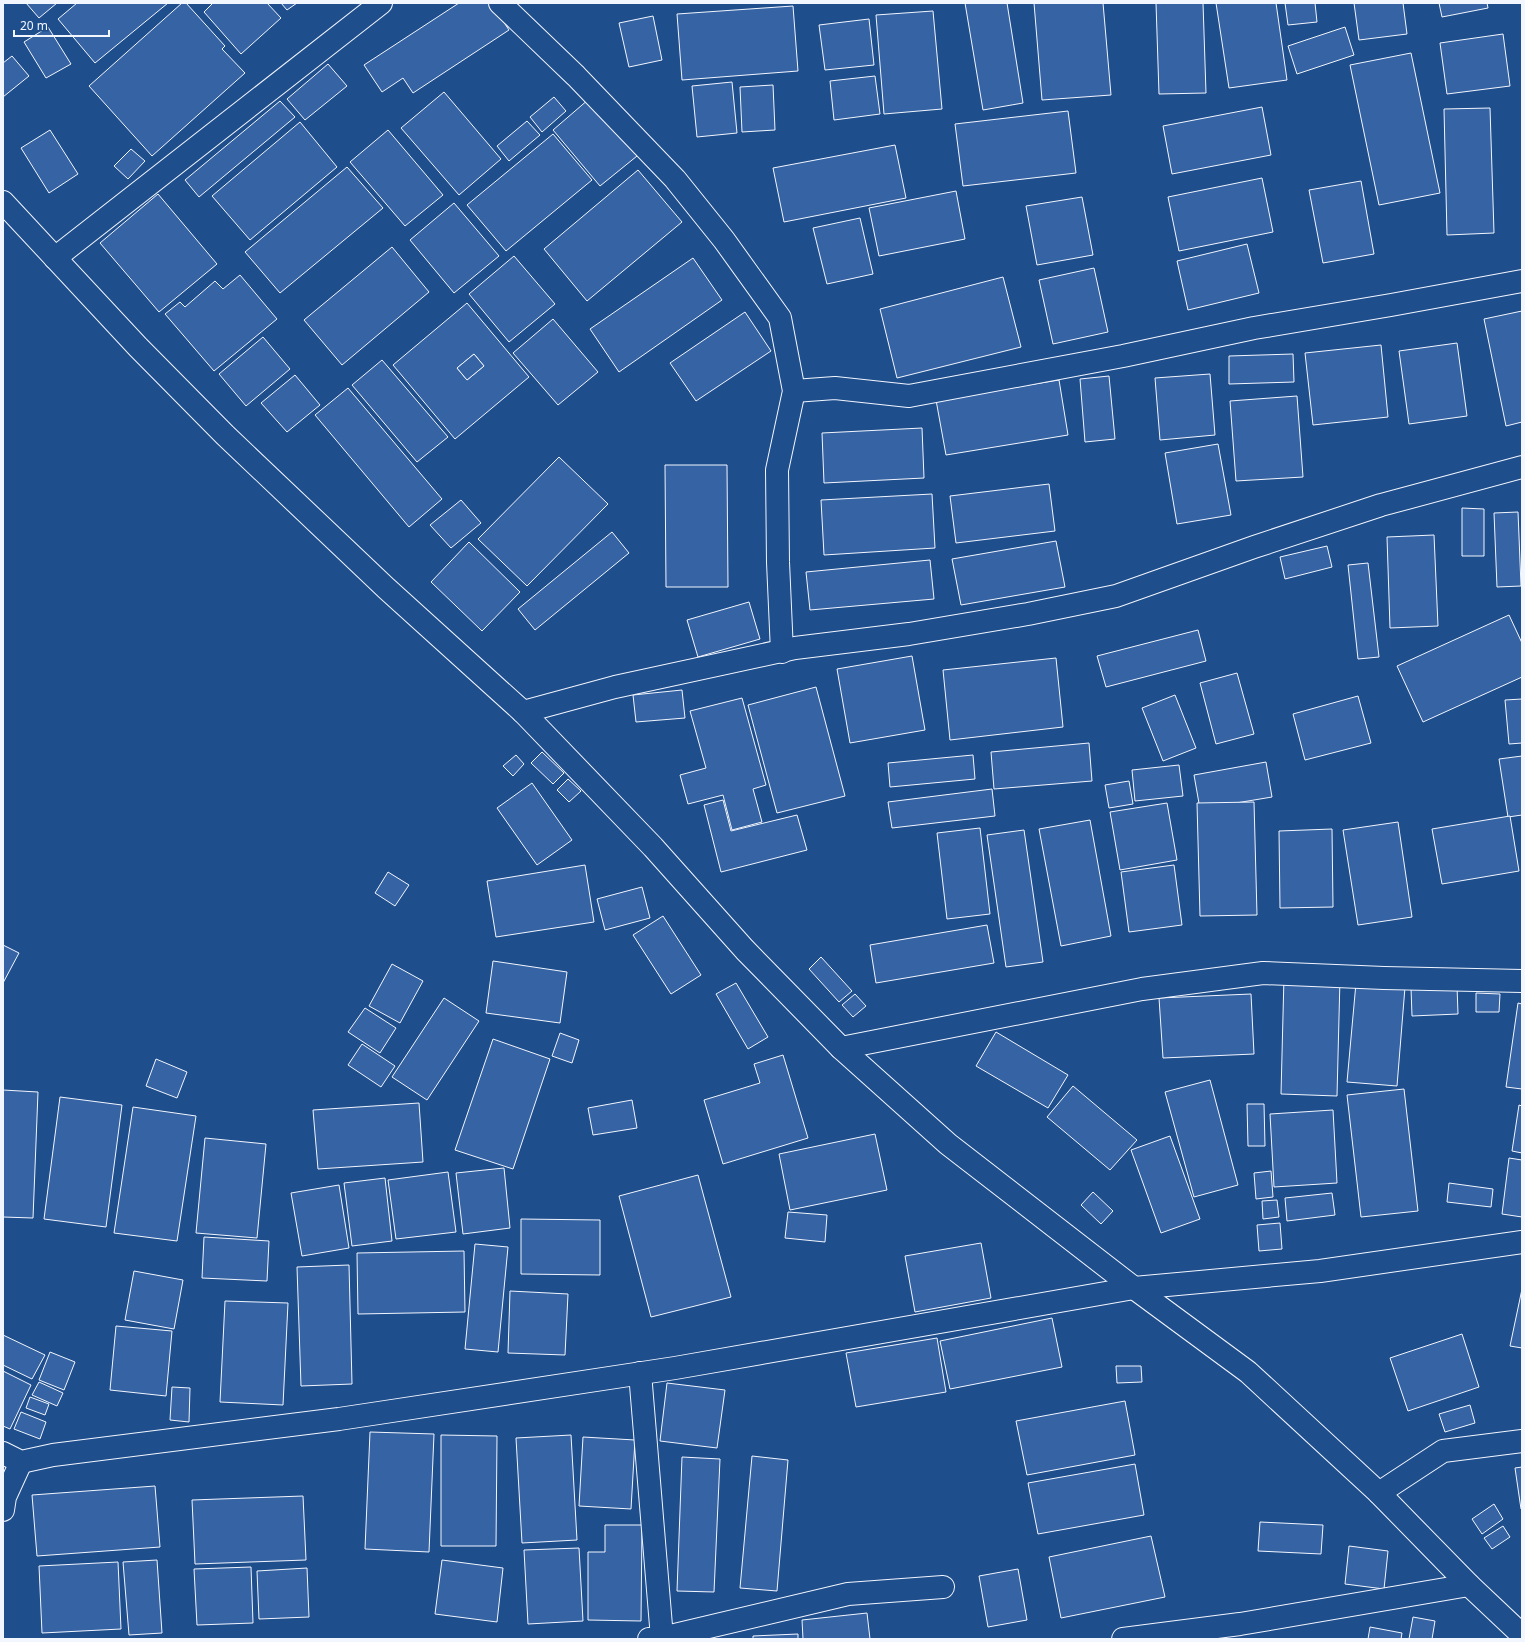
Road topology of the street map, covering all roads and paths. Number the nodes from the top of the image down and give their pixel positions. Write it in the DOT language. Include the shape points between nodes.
graph roads {
  1 [pos="381,3"];
  2 [pos="500,3"];
  3 [pos="3,202"];
  4 [pos="55,258"];
  5 [pos="1522,281"];
  6 [pos="794,391"];
  7 [pos="1522,467"];
  8 [pos="782,652"];
  9 [pos="523,712"];
  10 [pos="1522,981"];
  11 [pos="841,1048"];
  12 [pos="1522,1242"];
  13 [pos="1134,1288"];
  14 [pos="640,1373"];
  15 [pos="1522,1441"];
  16 [pos="12,1458"];
  17 [pos="1379,1493"];
  18 [pos="3,1510"];
  19 [pos="1469,1585"];
  20 [pos="943,1587"];
  21 [pos="1522,1634"];
  22 [pos="655,1638"];
  23 [pos="1123,1639"];
  1 -- 4 [label="street"];
  2 -- 6 [label="street" via="576,76 664,167 724,240 780,318"];
  3 -- 4 [label="street"];
  4 -- 9 [label="street" via="225,435 386,588"];
  5 -- 6 [label="street" via="1254,328 1123,356 909,396 835,388"];
  6 -- 8 [label="street" via="777,470"];
  7 -- 8 [label="street" via="1381,505 1116,596 909,634 794,648"];
  8 -- 9 [label="street" via="616,686"];
  9 -- 11 [label="street" via="653,847 744,950"];
  10 -- 11 [label="street" via="1263,973 1142,989"];
  11 -- 13 [label="street" via="948,1144"];
  12 -- 13 [label="street" via="1320,1271"];
  13 -- 14 [label="street"];
  13 -- 17 [label="street" via="1248,1372"];
  14 -- 16 [label="street" via="339,1419 53,1456"];
  14 -- 22 [label="street"];
  15 -- 17 [label="street" via="1442,1451"];
  16 -- 18 [label="street"];
  17 -- 19 [label="street"];
  19 -- 21 [label="street"];
  19 -- 23 [label="street" via="1240,1624"];
  20 -- 22 [label="street" via="848,1594"];
}
